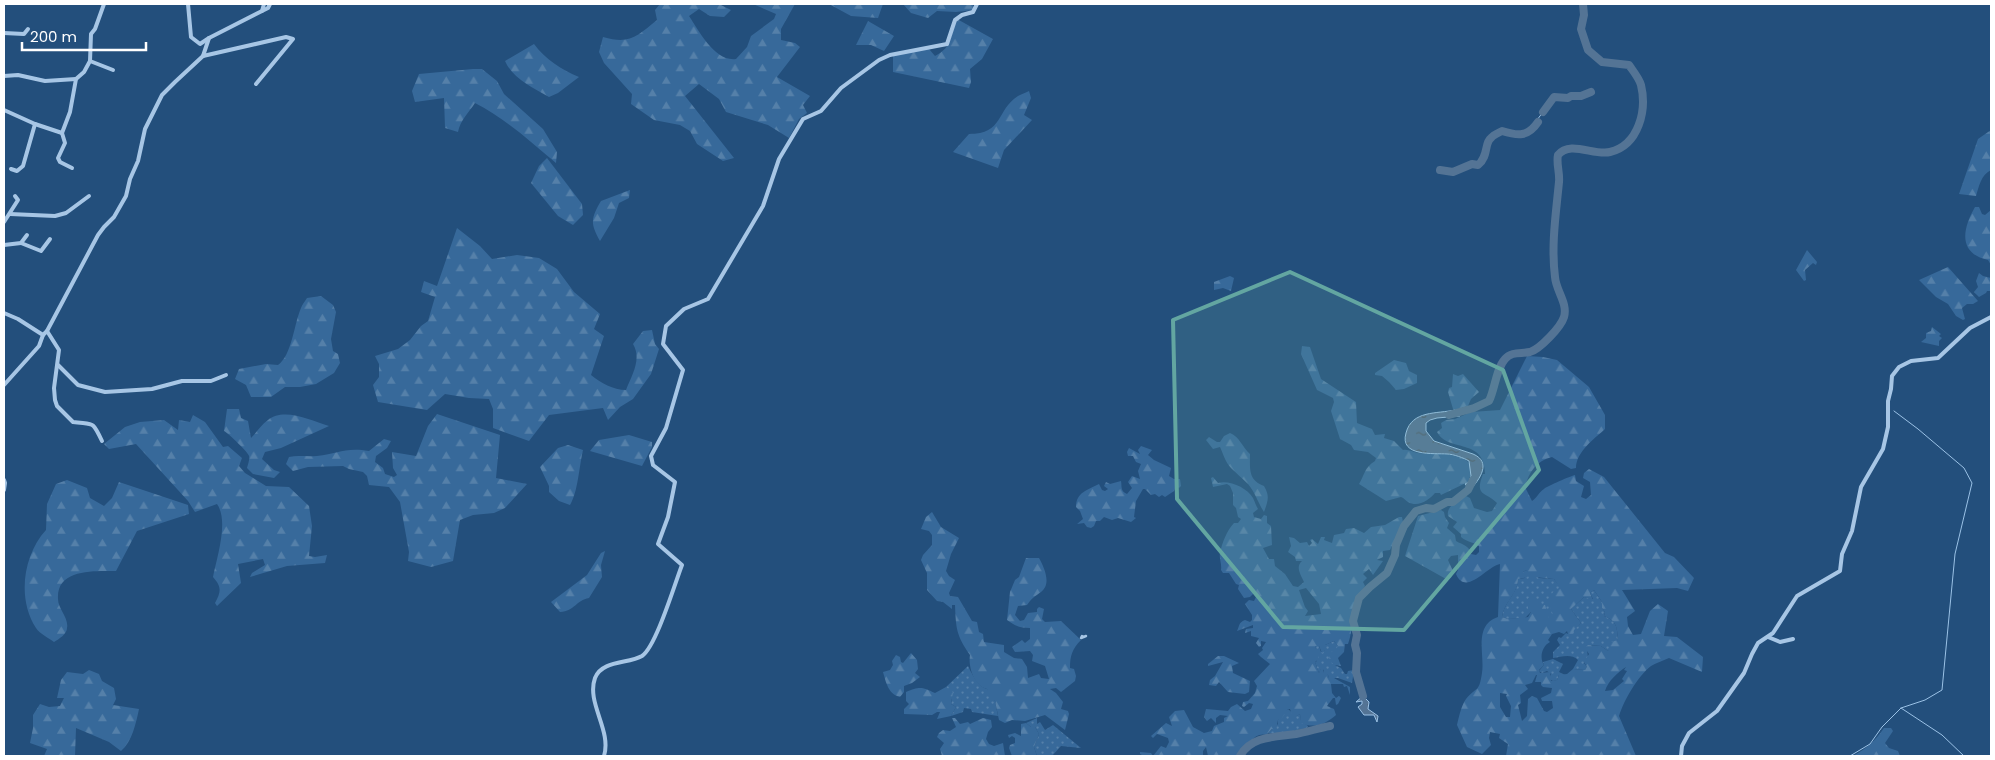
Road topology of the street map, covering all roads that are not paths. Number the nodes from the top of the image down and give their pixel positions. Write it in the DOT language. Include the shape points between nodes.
graph roads {
  1 [pos="104,4"];
  2 [pos="188,4"];
  3 [pos="264,4"];
  4 [pos="270,4"];
  5 [pos="977,4"];
  6 [pos="262,11"];
  7 [pos="28,29"];
  8 [pos="4,33"];
  9 [pos="209,38"];
  10 [pos="203,56"];
  11 [pos="90,62"];
  12 [pos="113,70"];
  13 [pos="4,76"];
  14 [pos="76,79"];
  15 [pos="256,84"];
  16 [pos="4,110"];
  17 [pos="35,124"];
  18 [pos="62,133"];
  19 [pos="72,168"];
  20 [pos="10,169"];
  21 [pos="15,196"];
  22 [pos="89,196"];
  23 [pos="10,214"];
  24 [pos="4,222"];
  25 [pos="27,235"];
  26 [pos="50,239"];
  27 [pos="21,243"];
  28 [pos="4,245"];
  29 [pos="4,314"];
  30 [pos="1991,317"];
  31 [pos="48,331"];
  32 [pos="43,335"];
  33 [pos="58,365"];
  34 [pos="226,374"];
  35 [pos="4,385"];
  36 [pos="102,441"];
  37 [pos="4,480"];
  38 [pos="4,490"];
  39 [pos="1768,637"];
  40 [pos="1793,639"];
  41 [pos="604,756"];
  42 [pos="1681,756"];
  1 -- 11 [label="street" via="91,34"];
  2 -- 9 [label="street" via="191,37 200,44"];
  3 -- 6 [label="street"];
  4 -- 6 [label="street"];
  5 -- 41 [label="street" via="974,12 955,20 947,44 879,60 841,88 821,111 803,119 779,159 763,206 708,299 684,308 666,326 664,344 682,370 666,428 651,456 653,466 676,482 658,544 682,565 653,643 643,656 602,668 596,675 593,688 606,742"];
  6 -- 9 [label="street"];
  7 -- 8 [label="street" via="18,35"];
  9 -- 10 [label="street"];
  10 -- 15 [label="street" via="286,37 293,39"];
  10 -- 31 [label="street" via="162,95 145,128 126,196 114,218 98,235"];
  11 -- 12 [label="street"];
  11 -- 14 [label="street"];
  13 -- 14 [label="street" via="18,75 45,81"];
  14 -- 18 [label="street"];
  16 -- 17 [label="street"];
  17 -- 18 [label="street"];
  17 -- 20 [label="street" via="23,166 17,171"];
  18 -- 19 [label="street" via="65,143 58,158"];
  21 -- 23 [label="street" via="18,200"];
  22 -- 23 [label="street" via="66,213 55,216"];
  23 -- 24 [label="street"];
  25 -- 27 [label="street"];
  26 -- 27 [label="street" via="41,251"];
  27 -- 28 [label="street"];
  29 -- 32 [label="street"];
  30 -- 39 [label="street" via="1970,328 1938,358 1911,361 1899,367 1892,376 1883,449 1861,488 1840,571 1797,596"];
  31 -- 32 [label="street"];
  31 -- 33 [label="street" via="59,350"];
  32 -- 35 [label="street" via="39,346"];
  33 -- 34 [label="street" via="78,385 105,392 152,389 182,381 211,381"];
  33 -- 36 [label="street" via="55,403 73,422 95,426"];
  37 -- 38 [label="street"];
  39 -- 40 [label="street" via="1780,642"];
  39 -- 42 [label="street" via="1758,643 1744,672 1717,711 1689,733"];
}
